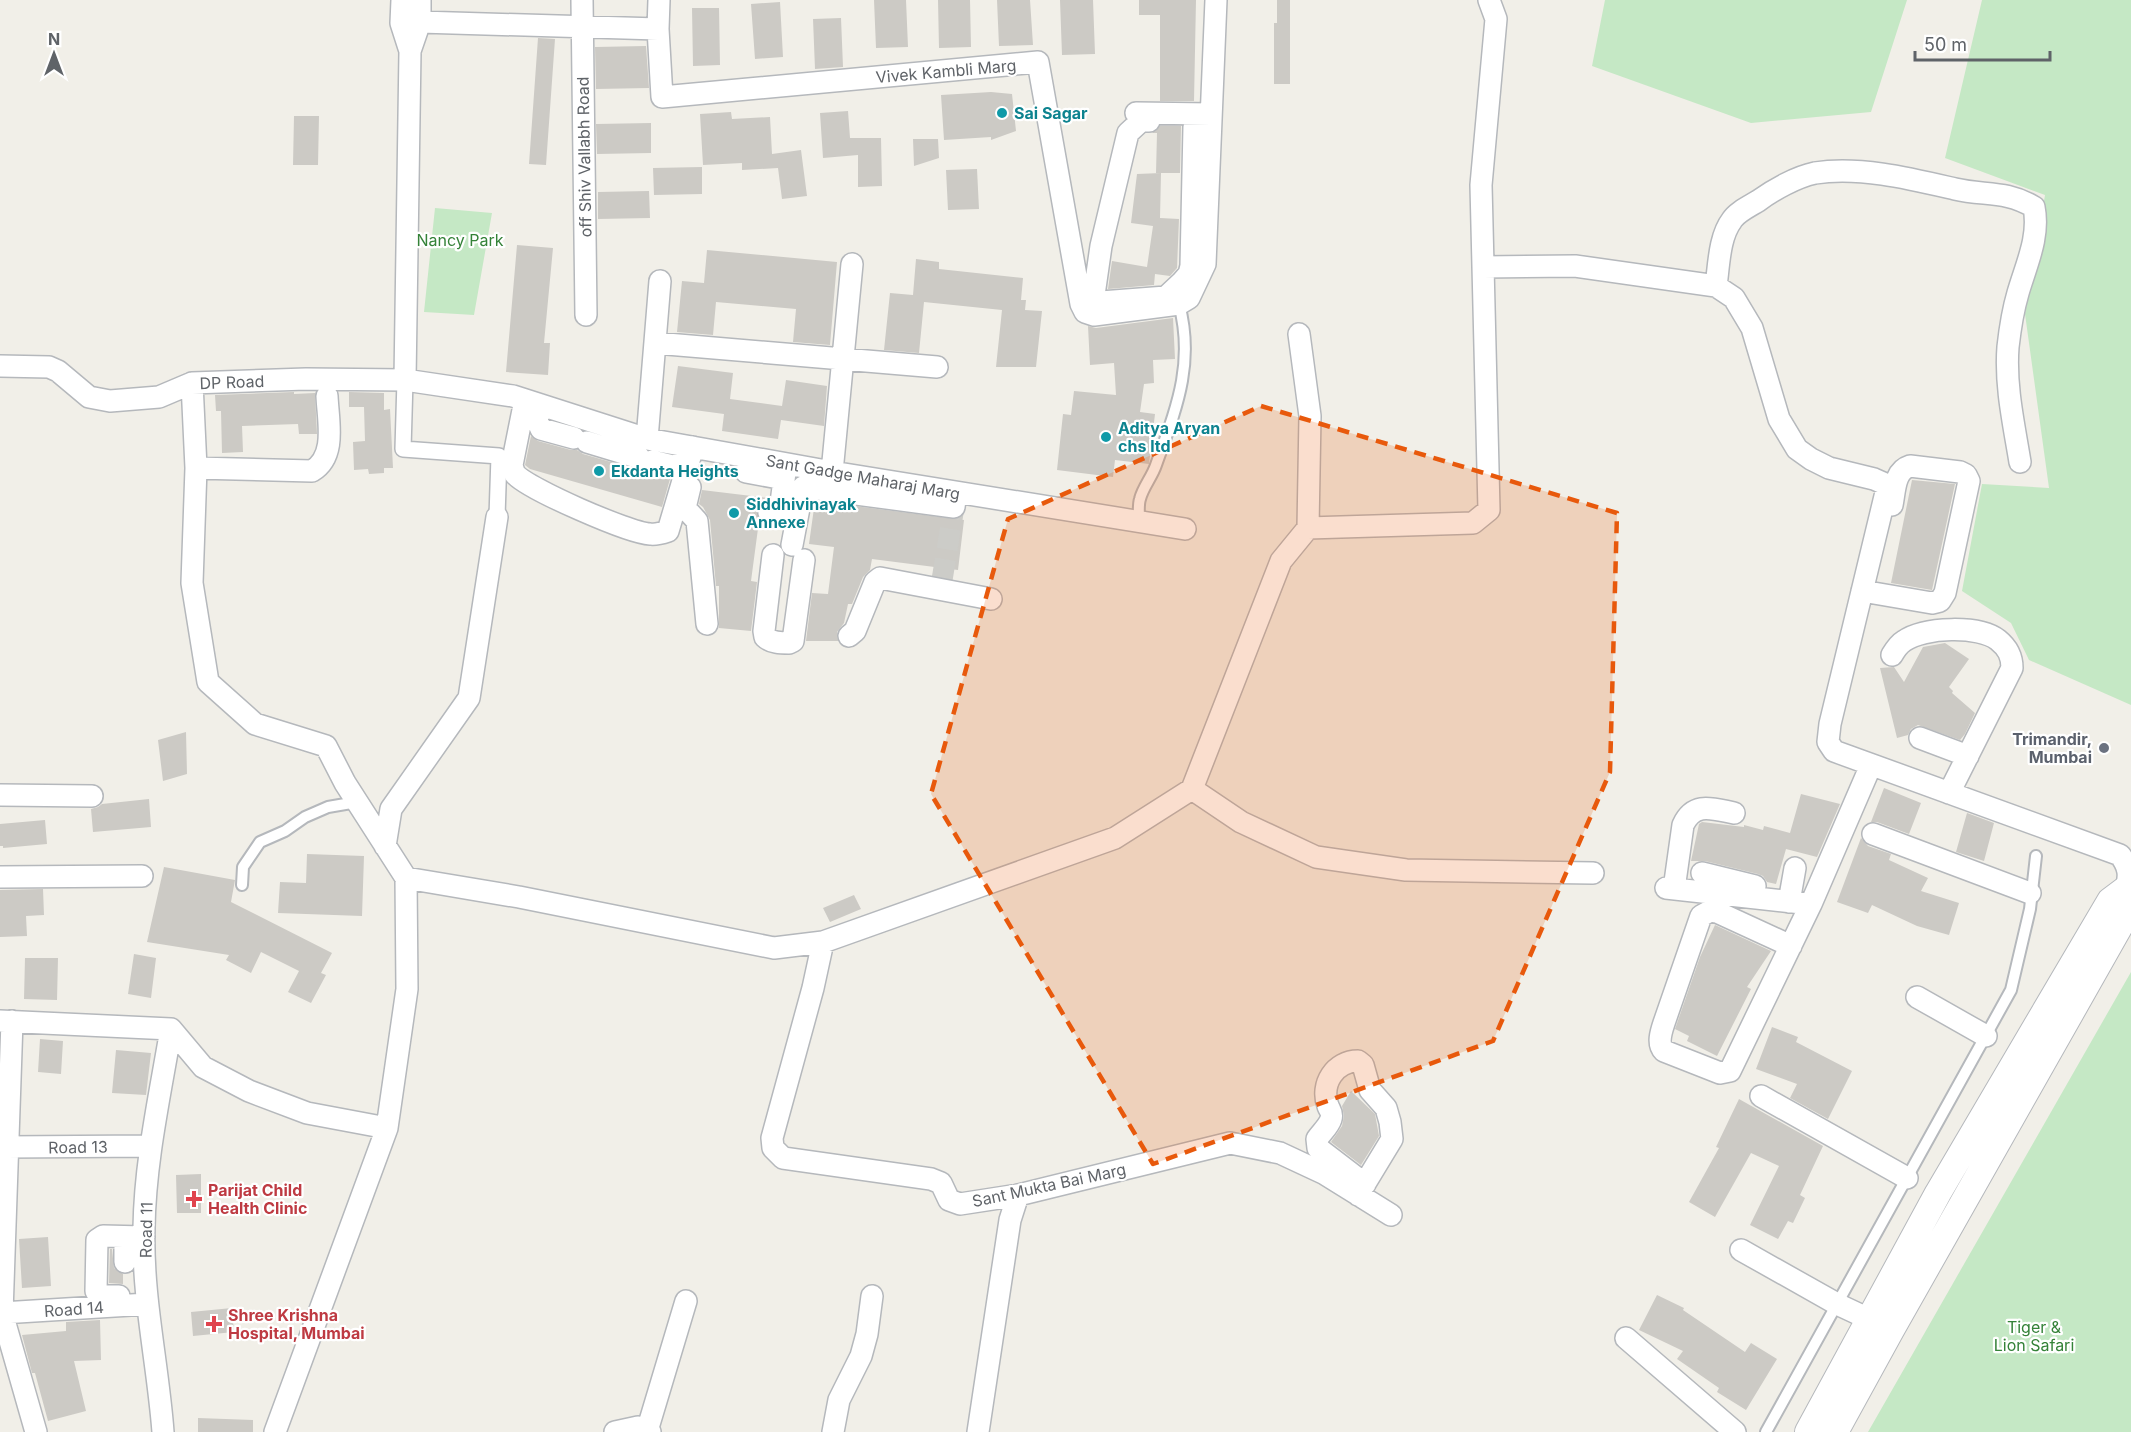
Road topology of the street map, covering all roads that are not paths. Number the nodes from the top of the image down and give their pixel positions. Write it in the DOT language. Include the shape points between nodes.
graph roads {
  1 [pos="402,0"];
  2 [pos="420,0"];
  3 [pos="582,0"];
  4 [pos="659,0"];
  5 [pos="1216,0"];
  6 [pos="1489,0"];
  7 [pos="420,22"];
  8 [pos="583,27"];
  9 [pos="658,29"];
  10 [pos="411,51"];
  11 [pos="1211,114"];
  12 [pos="1194,128"];
  13 [pos="1201,170"];
  14 [pos="1200,221"];
  15 [pos="852,264"];
  16 [pos="1483,267"];
  17 [pos="660,281"];
  18 [pos="1716,286"];
  19 [pos="1179,304"];
  20 [pos="586,315"];
  21 [pos="1299,334"];
  22 [pos="655,342"];
  23 [pos="844,360"];
  24 [pos="0,366"];
  25 [pos="937,367"];
  26 [pos="405,381"];
  27 [pos="266,383"];
  28 [pos="204,386"];
  29 [pos="533,402"];
  30 [pos="615,440"];
  31 [pos="646,453"];
  32 [pos="696,454"];
  33 [pos="2020,462"];
  34 [pos="202,468"];
  35 [pos="831,472"];
  36 [pos="795,473"];
  37 [pos="956,493"];
  38 [pos="769,513"];
  39 [pos="497,517"];
  40 [pos="1139,522"];
  41 [pos="1308,528"];
  42 [pos="1185,529"];
  43 [pos="787,557"];
  44 [pos="1868,592"];
  45 [pos="992,599"];
  46 [pos="707,624"];
  47 [pos="849,636"];
  48 [pos="1892,655"];
  49 [pos="1920,738"];
  50 [pos="1968,756"];
  51 [pos="1871,765"];
  52 [pos="1192,789"];
  53 [pos="1949,793"];
  54 [pos="0,795"];
  55 [pos="92,796"];
  56 [pos="357,802"];
  57 [pos="1734,813"];
  58 [pos="1873,834"];
  59 [pos="385,846"];
  60 [pos="2036,856"];
  61 [pos="1795,868"];
  62 [pos="1593,873"];
  63 [pos="1702,873"];
  64 [pos="142,876"];
  65 [pos="0,877"];
  66 [pos="406,878"];
  67 [pos="242,885"];
  68 [pos="1741,888"];
  69 [pos="2126,889"];
  70 [pos="2030,893"];
  71 [pos="1789,902"];
  72 [pos="1811,904"];
  73 [pos="823,942"];
  74 [pos="1791,946"];
  75 [pos="1917,997"];
  76 [pos="6,1021"];
  77 [pos="171,1029"];
  78 [pos="1986,1035"];
  79 [pos="1761,1096"];
  80 [pos="387,1128"];
  81 [pos="151,1146"];
  82 [pos="6,1147"];
  83 [pos="1906,1179"];
  84 [pos="1362,1189"];
  85 [pos="1018,1195"];
  86 [pos="1391,1215"];
  87 [pos="135,1237"];
  88 [pos="1742,1250"];
  89 [pos="125,1262"];
  90 [pos="119,1296"];
  91 [pos="872,1296"];
  92 [pos="686,1300"];
  93 [pos="147,1304"];
  94 [pos="1837,1304"];
  95 [pos="2,1313"];
  96 [pos="1880,1325"];
  97 [pos="1626,1338"];
  98 [pos="648,1431"];
  99 [pos="36,1432"];
  100 [pos="163,1432"];
  101 [pos="275,1432"];
  102 [pos="615,1432"];
  103 [pos="833,1432"];
  104 [pos="978,1432"];
  105 [pos="1734,1432"];
  106 [pos="1766,1432"];
  107 [pos="1808,1432"];
  108 [pos="1835,1432"];
  1 -- 10 [label="street" via="401,23"];
  2 -- 7 [label="street"];
  3 -- 8 [label="street, off Shiv Vallabh Road"];
  4 -- 9 [label="street, Vivek Kambli Marg"];
  5 -- 11 [label="street"];
  6 -- 16 [label="street" via="1496,19 1481,185"];
  7 -- 8 [label="street"];
  7 -- 10 [label="street"];
  8 -- 9 [label="street"];
  8 -- 20 [label="street, off Shiv Vallabh Road"];
  9 -- 19 [label="street, Vivek Kambli Marg" via="662,97 1038,62 1085,312 1094,315"];
  10 -- 26 [label="street"];
  11 -- 13 [label="street"];
  11 -- 14 [label="street" via="1142,117 1128,134 1101,246 1096,300 1166,297 1189,274"];
  12 -- 13 [label="street"];
  13 -- 14 [label="street"];
  14 -- 19 [label="street" via="1205,264 1189,298"];
  15 -- 23 [label="street"];
  16 -- 18 [label="street" via="1575,266"];
  16 -- 41 [label="street" via="1489,510 1473,524"];
  17 -- 22 [label="street"];
  18 -- 33 [label="street" via="1722,242 1732,219 1774,189 1814,174 1858,172 2019,198 2034,207 2036,218 2008,348 2008,383"];
  18 -- 44 [label="street" via="1734,298 1752,328 1779,419 1797,449 1829,468 1874,479 1887,488"];
  19 -- 40 [label="lane" via="1185,328 1185,365 1170,427 1139,500"];
  21 -- 41 [label="street" via="1310,416"];
  22 -- 23 [label="street"];
  22 -- 31 [label="street"];
  23 -- 25 [label="street"];
  23 -- 35 [label="street"];
  24 -- 28 [label="street, DP Road" via="49,367 89,397 110,401 159,397"];
  26 -- 27 [label="street, DP Road"];
  26 -- 29 [label="street, Sant Gadge Maharaj Marg"];
  26 -- 39 [label="street" via="403,449 499,456"];
  27 -- 28 [label="street, DP Road"];
  27 -- 34 [label="street" via="322,389 329,445 321,465 312,471"];
  28 -- 34 [label="street"];
  29 -- 30 [label="street, Sant Gadge Maharaj Marg"];
  29 -- 30 [label="street" via="541,429 580,440"];
  29 -- 32 [label="street" via="512,465 515,473 556,500 639,532 668,531"];
  30 -- 31 [label="street, Sant Gadge Maharaj Marg"];
  31 -- 32 [label="street, Sant Gadge Maharaj Marg"];
  32 -- 36 [label="street, Sant Gadge Maharaj Marg"];
  32 -- 46 [label="street" via="685,508 697,521"];
  34 -- 56 [label="street" via="192,583 208,682 255,724 326,746"];
  35 -- 36 [label="street, Sant Gadge Maharaj Marg"];
  35 -- 37 [label="street, Sant Gadge Maharaj Marg"];
  36 -- 37 [label="street" via="954,507"];
  36 -- 38 [label="street" via="780,510"];
  36 -- 43 [label="street"];
  37 -- 40 [label="street, Sant Gadge Maharaj Marg"];
  39 -- 59 [label="street" via="469,698 391,809"];
  40 -- 42 [label="street, Sant Gadge Maharaj Marg"];
  41 -- 52 [label="street" via="1281,561"];
  44 -- 44 [label="street" via="1940,601 1969,481 1966,475 1902,468"];
  44 -- 51 [label="street" via="1828,741 1833,751"];
  45 -- 47 [label="street" via="941,585 877,579 855,631"];
  48 -- 50 [label="street" via="1905,640 1938,630 1991,636 2009,651 2012,668"];
  49 -- 50 [label="street"];
  50 -- 53 [label="street"];
  51 -- 53 [label="street"];
  51 -- 72 [label="street"];
  52 -- 62 [label="street" via="1241,822 1316,857 1406,870"];
  52 -- 73 [label="street" via="1115,838"];
  53 -- 69 [label="street" via="2120,855 2130,875"];
  54 -- 55 [label="street"];
  56 -- 59 [label="street"];
  56 -- 67 [label="lane" via="328,807 260,842 243,867"];
  57 -- 68 [label="street" via="1705,808 1687,816 1670,889"];
  58 -- 70 [label="street"];
  59 -- 66 [label="street"];
  60 -- 70 [label="lane"];
  61 -- 71 [label="street"];
  63 -- 68 [label="street"];
  64 -- 65 [label="street"];
  66 -- 73 [label="street" via="774,948"];
  66 -- 80 [label="street" via="407,989"];
  68 -- 71 [label="street"];
  69 -- 96 [label="street" via="2110,901 1938,1192"];
  70 -- 78 [label="lane" via="2030,909 2011,990"];
  71 -- 72 [label="street"];
  72 -- 74 [label="street"];
  73 -- 85 [label="street, Sant Mukta Bai Marg" via="772,1138 773,1148 783,1158 931,1179 941,1183 949,1200 960,1204"];
  74 -- 74 [label="street" via="1730,1071 1720,1073 1661,1048 1660,1036 1701,916 1717,912"];
  75 -- 78 [label="street"];
  76 -- 77 [label="street"];
  76 -- 82 [label="street"];
  77 -- 80 [label="street" via="203,1067 249,1091 307,1113"];
  77 -- 81 [label="street, Road 11"];
  78 -- 83 [label="lane"];
  79 -- 83 [label="street"];
  80 -- 101 [label="street"];
  81 -- 82 [label="street, Road 13"];
  81 -- 87 [label="street, Road 11"];
  82 -- 95 [label="street"];
  83 -- 94 [label="lane"];
  84 -- 84 [label="street" via="1392,1139 1392,1131 1386,1108 1370,1090 1363,1065 1351,1061 1331,1074 1327,1087 1332,1119 1317,1143"];
  84 -- 85 [label="street, Sant Mukta Bai Marg" via="1280,1153 1230,1143"];
  84 -- 86 [label="street, Sant Mukta Bai Marg"];
  85 -- 104 [label="street" via="1010,1220"];
  87 -- 89 [label="street"];
  87 -- 90 [label="street" via="102,1236 97,1240 96,1291 99,1296"];
  87 -- 93 [label="street, Road 11"];
  88 -- 94 [label="street"];
  91 -- 103 [label="street" via="861,1356 839,1400"];
  92 -- 98 [label="street"];
  93 -- 95 [label="street, Road 14"];
  93 -- 100 [label="street, Road 11"];
  94 -- 96 [label="street"];
  94 -- 106 [label="lane"];
  95 -- 99 [label="street"];
  96 -- 107 [label="street"];
  96 -- 108 [label="street"];
  97 -- 105 [label="street"];
  98 -- 102 [label="street" via="638,1427"];
}
